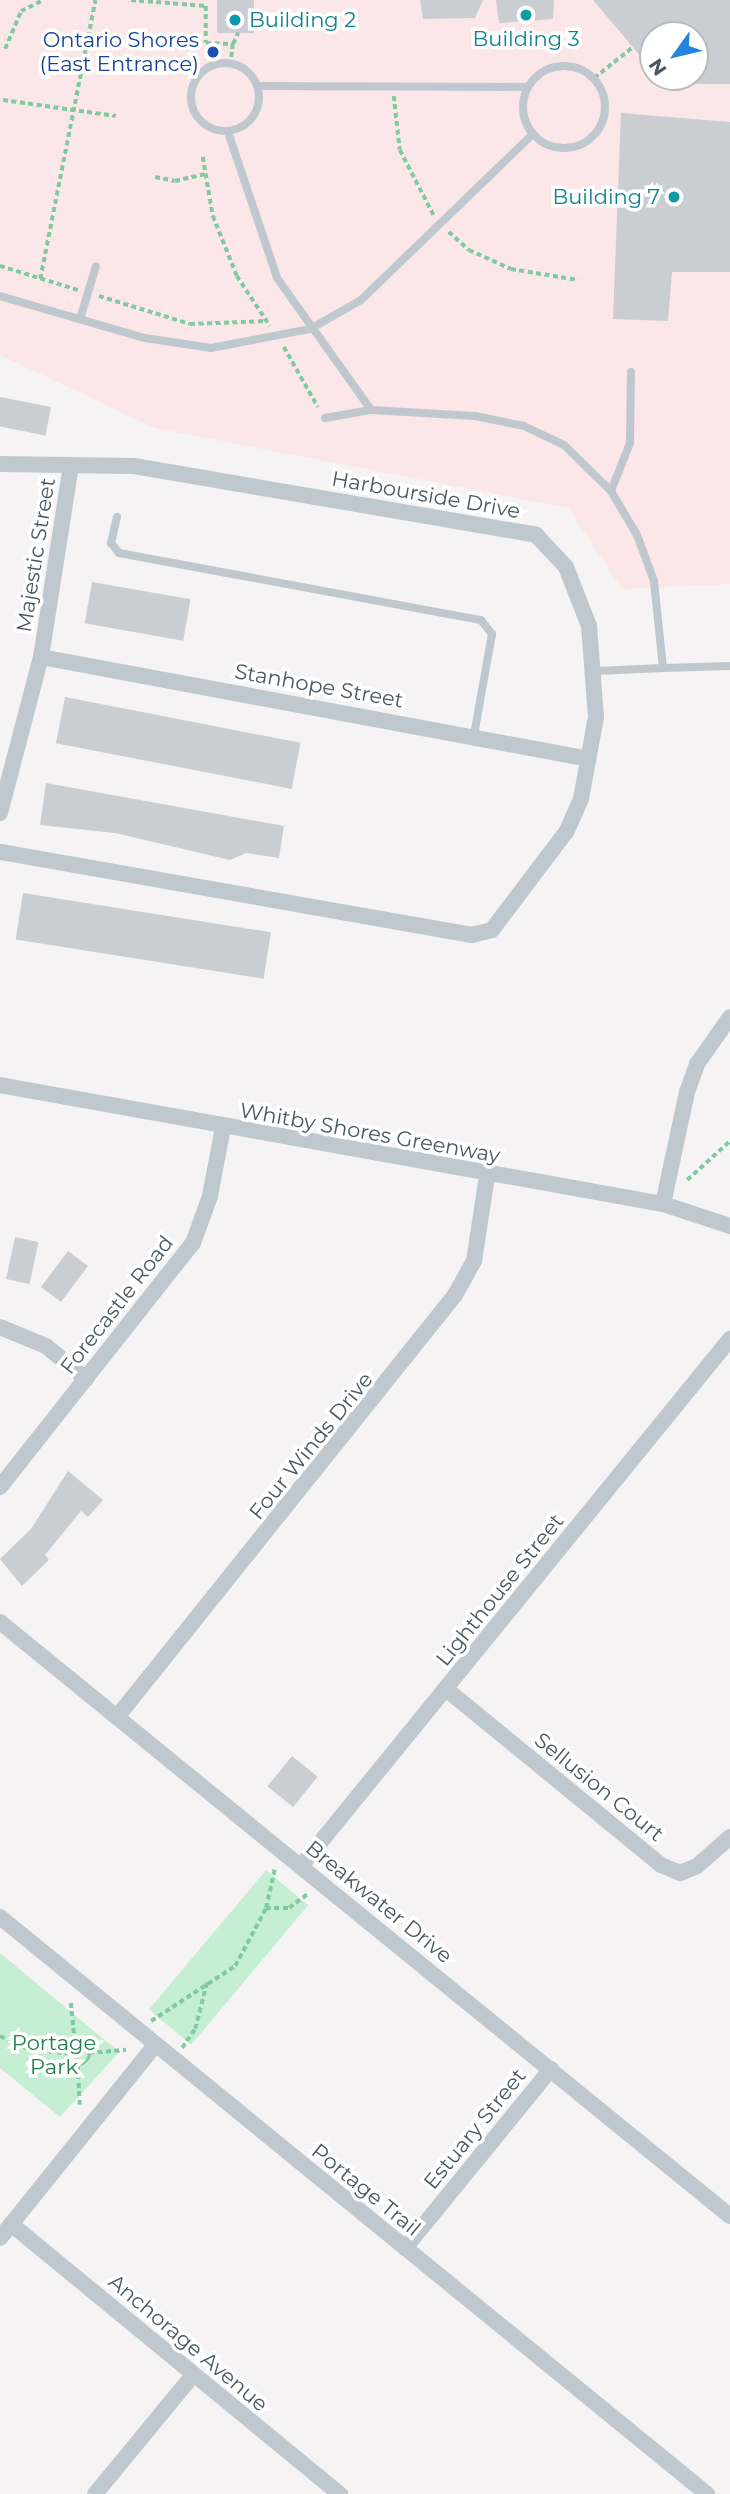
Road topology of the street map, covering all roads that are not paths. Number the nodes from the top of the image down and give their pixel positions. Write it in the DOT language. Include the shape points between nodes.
graph roads {
  1 [pos="259,86"];
  2 [pos="526,87"];
  3 [pos="228,132"];
  4 [pos="532,135"];
  5 [pos="96,266"];
  6 [pos="0,296"];
  7 [pos="80,319"];
  8 [pos="310,329"];
  9 [pos="631,372"];
  10 [pos="371,410"];
  11 [pos="325,418"];
  12 [pos="0,464"];
  13 [pos="71,465"];
  14 [pos="611,491"];
  15 [pos="117,517"];
  16 [pos="41,657"];
  17 [pos="730,666"];
  18 [pos="663,668"];
  19 [pos="596,671"];
  20 [pos="474,735"];
  21 [pos="589,759"];
  22 [pos="0,813"];
  23 [pos="0,852"];
  24 [pos="730,1017"];
  25 [pos="0,1085"];
  26 [pos="223,1127"];
  27 [pos="487,1176"];
  28 [pos="663,1204"];
  29 [pos="730,1226"];
  30 [pos="0,1327"];
  31 [pos="730,1339"];
  32 [pos="86,1379"];
  33 [pos="0,1487"];
  34 [pos="0,1622"];
  35 [pos="446,1689"];
  36 [pos="117,1717"];
  37 [pos="730,1836"];
  38 [pos="301,1866"];
  39 [pos="0,1917"];
  40 [pos="155,2045"];
  41 [pos="551,2069"];
  42 [pos="730,2216"];
  43 [pos="11,2224"];
  44 [pos="0,2238"];
  45 [pos="405,2248"];
  46 [pos="192,2375"];
  47 [pos="94,2494"];
  48 [pos="340,2494"];
  49 [pos="707,2494"];
  1 -- 2 [label="lane"];
  1 -- 3 [label="lane" via="256,113"];
  1 -- 3 [label="lane" via="231,63 201,72 190,97 203,124"];
  2 -- 4 [label="lane" via="523,112"];
  2 -- 4 [label="lane" via="557,65 594,78 605,104 590,139 566,148"];
  3 -- 8 [label="lane" via="257,234"];
  4 -- 8 [label="lane" via="361,300"];
  5 -- 7 [label="lane"];
  6 -- 7 [label="lane"];
  7 -- 8 [label="lane" via="211,348"];
  8 -- 10 [label="lane"];
  9 -- 14 [label="lane" via="630,443"];
  10 -- 11 [label="lane"];
  10 -- 14 [label="lane" via="524,426 584,460"];
  12 -- 13 [label="street, Harbourside Drive"];
  13 -- 16 [label="street, Majestic Street"];
  13 -- 19 [label="street, Harbourside Drive" via="134,466 536,535 566,567 589,626"];
  14 -- 18 [label="lane" via="654,581"];
  15 -- 20 [label="lane" via="111,542 119,552 481,620 492,634"];
  16 -- 20 [label="street, Stanhope Street"];
  16 -- 22 [label="street, Majestic Street"];
  17 -- 18 [label="lane"];
  18 -- 19 [label="lane"];
  19 -- 21 [label="street, Harbourside Drive"];
  20 -- 21 [label="street, Stanhope Street"];
  21 -- 23 [label="street, Harbourside Drive" via="566,832 492,929 472,935"];
  24 -- 28 [label="street" via="697,1064"];
  25 -- 26 [label="street, Whitby Shores Greenway"];
  26 -- 27 [label="street, Whitby Shores Greenway"];
  26 -- 32 [label="street, Forecastle Road" via="210,1196 193,1243"];
  27 -- 28 [label="street, Whitby Shores Greenway"];
  27 -- 36 [label="street, Four Winds Drive" via="474,1261 456,1295"];
  28 -- 29 [label="street, Whitby Shores Greenway"];
  30 -- 32 [label="street" via="46,1346"];
  31 -- 35 [label="street, Lighthouse Street"];
  32 -- 33 [label="street, Forecastle Road"];
  34 -- 36 [label="street, Breakwater Drive"];
  35 -- 37 [label="street, Sellusion Court" via="661,1865 680,1873 697,1866"];
  35 -- 38 [label="street, Lighthouse Street"];
  36 -- 38 [label="street, Breakwater Drive"];
  38 -- 41 [label="street, Breakwater Drive"];
  39 -- 40 [label="street, Portage Trail"];
  40 -- 43 [label="street"];
  40 -- 45 [label="street, Portage Trail"];
  41 -- 42 [label="street, Breakwater Drive"];
  41 -- 45 [label="street, Estuary Street"];
  43 -- 44 [label="street"];
  43 -- 46 [label="street, Anchorage Avenue"];
  45 -- 49 [label="street, Portage Trail"];
  46 -- 47 [label="street"];
  46 -- 48 [label="street, Anchorage Avenue"];
}
